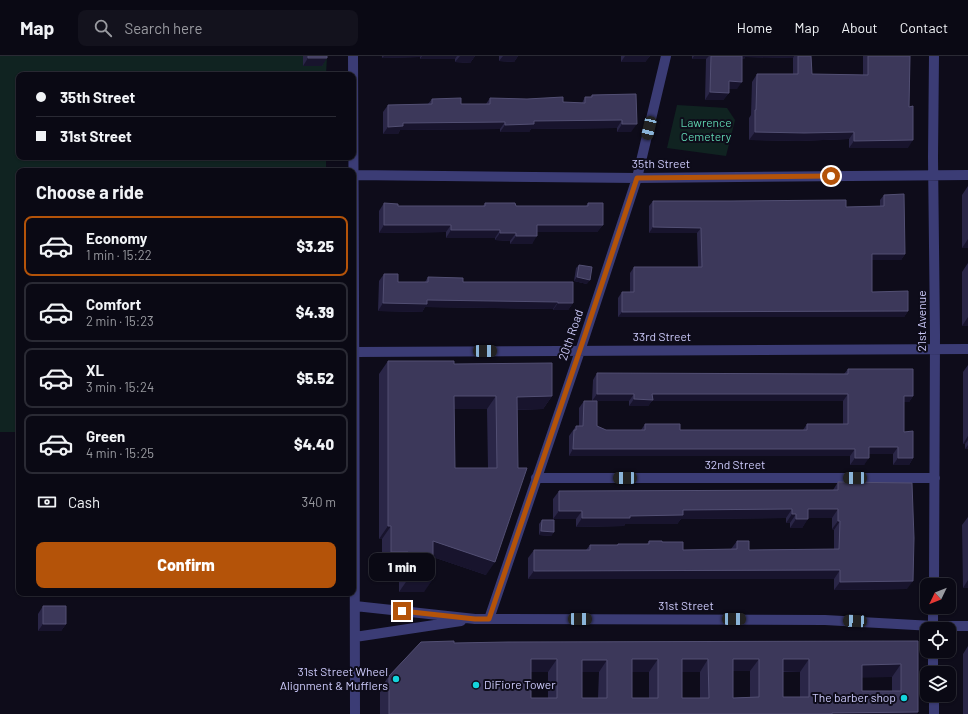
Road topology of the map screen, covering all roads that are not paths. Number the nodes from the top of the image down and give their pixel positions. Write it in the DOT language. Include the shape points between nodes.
graph roads {
  1 [pos="353,56"];
  2 [pos="666,56"];
  3 [pos="934,56"];
  4 [pos="353,72"];
  5 [pos="356,175"];
  6 [pos="934,175"];
  7 [pos="968,175"];
  8 [pos="637,178"];
  9 [pos="935,349"];
  10 [pos="968,349"];
  11 [pos="580,351"];
  12 [pos="356,352"];
  13 [pos="536,478"];
  14 [pos="935,478"];
  15 [pos="934,578"];
  16 [pos="355,596"];
  17 [pos="355,606"];
  18 [pos="475,619"];
  19 [pos="489,619"];
  20 [pos="920,626"];
  21 [pos="956,626"];
  22 [pos="968,626"];
  23 [pos="355,637"];
  24 [pos="934,702"];
  25 [pos="355,714"];
  26 [pos="934,714"];
  1 -- 4 [label="street"];
  2 -- 8 [label="street, 20th Road"];
  3 -- 6 [label="street, 21st Avenue"];
  5 -- 8 [label="street, 35th Street"];
  6 -- 7 [label="street, 35th Street"];
  6 -- 8 [label="street, 35th Street"];
  6 -- 9 [label="street, 21st Avenue"];
  8 -- 11 [label="street, 20th Road"];
  9 -- 10 [label="street, 33rd Street"];
  9 -- 11 [label="street, 33rd Street"];
  9 -- 14 [label="street, 21st Avenue"];
  11 -- 12 [label="street, 33rd Street"];
  11 -- 13 [label="street, 20th Road"];
  13 -- 14 [label="street, 32nd Street"];
  13 -- 19 [label="street, 20th Road"];
  14 -- 15 [label="street, 21st Avenue"];
  16 -- 17 [label="street"];
  17 -- 18 [label="street, 31st Street"];
  17 -- 23 [label="street"];
  18 -- 19 [label="street, 31st Street"];
  18 -- 23 [label="street, 31st Street"];
  19 -- 20 [label="street, 31st Street" via="825,620"];
  21 -- 22 [label="street, 31st Street"];
  23 -- 25 [label="street"];
  24 -- 26 [label="street"];
}
